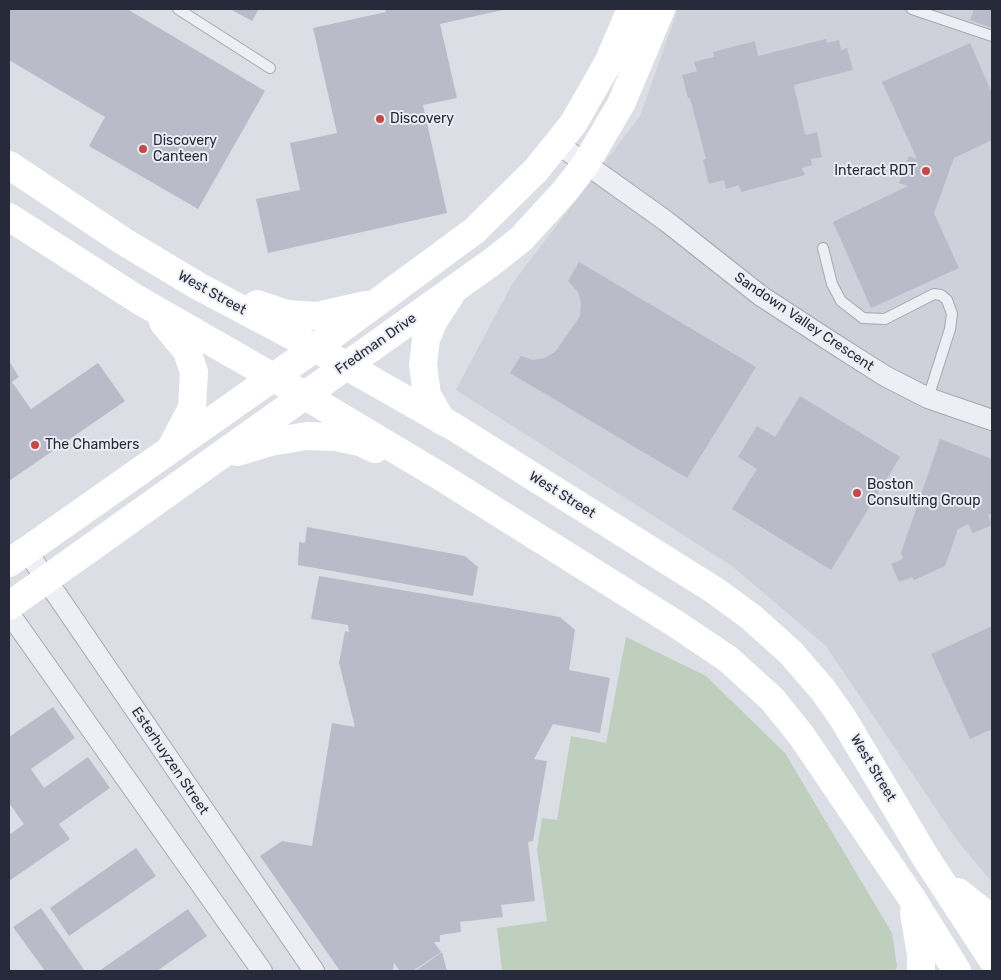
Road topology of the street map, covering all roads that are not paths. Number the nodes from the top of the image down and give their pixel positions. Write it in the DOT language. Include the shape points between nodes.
graph roads {
  1 [pos="178,9"];
  2 [pos="631,9"];
  3 [pos="661,9"];
  4 [pos="912,9"];
  5 [pos="992,36"];
  6 [pos="270,68"];
  7 [pos="558,144"];
  8 [pos="9,165"];
  9 [pos="585,165"];
  10 [pos="9,217"];
  11 [pos="823,248"];
  12 [pos="458,285"];
  13 [pos="198,286"];
  14 [pos="384,298"];
  15 [pos="137,299"];
  16 [pos="316,348"];
  17 [pos="344,366"];
  18 [pos="273,377"];
  19 [pos="304,394"];
  20 [pos="928,398"];
  21 [pos="992,420"];
  22 [pos="442,421"];
  23 [pos="168,452"];
  24 [pos="202,469"];
  25 [pos="443,478"];
  26 [pos="18,556"];
  27 [pos="46,579"];
  28 [pos="9,606"];
  29 [pos="9,612"];
  30 [pos="926,858"];
  31 [pos="911,897"];
  32 [pos="992,919"];
  33 [pos="992,959"];
  34 [pos="262,971"];
  35 [pos="314,971"];
  36 [pos="921,971"];
  37 [pos="957,971"];
  1 -- 6 [label="lane"];
  2 -- 7 [label="street" via="608,63"];
  3 -- 9 [label="street, Fredman Drive" via="621,104"];
  4 -- 5 [label="lane"];
  7 -- 9 [label="street, Sandown Valley Crescent"];
  7 -- 14 [label="street" via="474,231"];
  8 -- 13 [label="street, West Street" via="123,241"];
  9 -- 12 [label="street, Fredman Drive" via="521,238"];
  9 -- 20 [label="street, Sandown Valley Crescent" via="666,221 761,296 878,372"];
  10 -- 15 [label="street"];
  11 -- 20 [label="lane" via="832,284 842,301 863,318 885,319 934,294 947,300 952,314 950,329"];
  12 -- 17 [label="street, Fredman Drive"];
  12 -- 22 [label="street" via="434,320 426,339 423,365 427,395"];
  13 -- 14 [label="street" via="287,314 308,316 354,309"];
  13 -- 16 [label="street, West Street"];
  14 -- 16 [label="street"];
  15 -- 18 [label="street"];
  15 -- 23 [label="street" via="178,337 194,372 192,408"];
  16 -- 17 [label="street, West Street"];
  16 -- 18 [label="street"];
  17 -- 19 [label="street, Fredman Drive"];
  17 -- 22 [label="street, West Street"];
  18 -- 19 [label="street"];
  18 -- 23 [label="street"];
  19 -- 24 [label="street, Fredman Drive"];
  19 -- 25 [label="street"];
  20 -- 21 [label="street, Sandown Valley Crescent"];
  22 -- 30 [label="street, West Street" via="714,590 770,634 809,674 842,717"];
  23 -- 26 [label="street"];
  24 -- 25 [label="street" via="242,450 307,436 360,442"];
  24 -- 27 [label="street, Fredman Drive"];
  25 -- 31 [label="street" via="676,624 744,672 801,734"];
  26 -- 27 [label="street, Esterhuyzen Street"];
  27 -- 28 [label="street, Fredman Drive"];
  27 -- 35 [label="street, Esterhuyzen Street"];
  29 -- 34 [label="street"];
  30 -- 32 [label="street" via="962,896"];
  30 -- 33 [label="street, West Street"];
  31 -- 36 [label="street" via="921,948"];
  31 -- 37 [label="street"];
}
